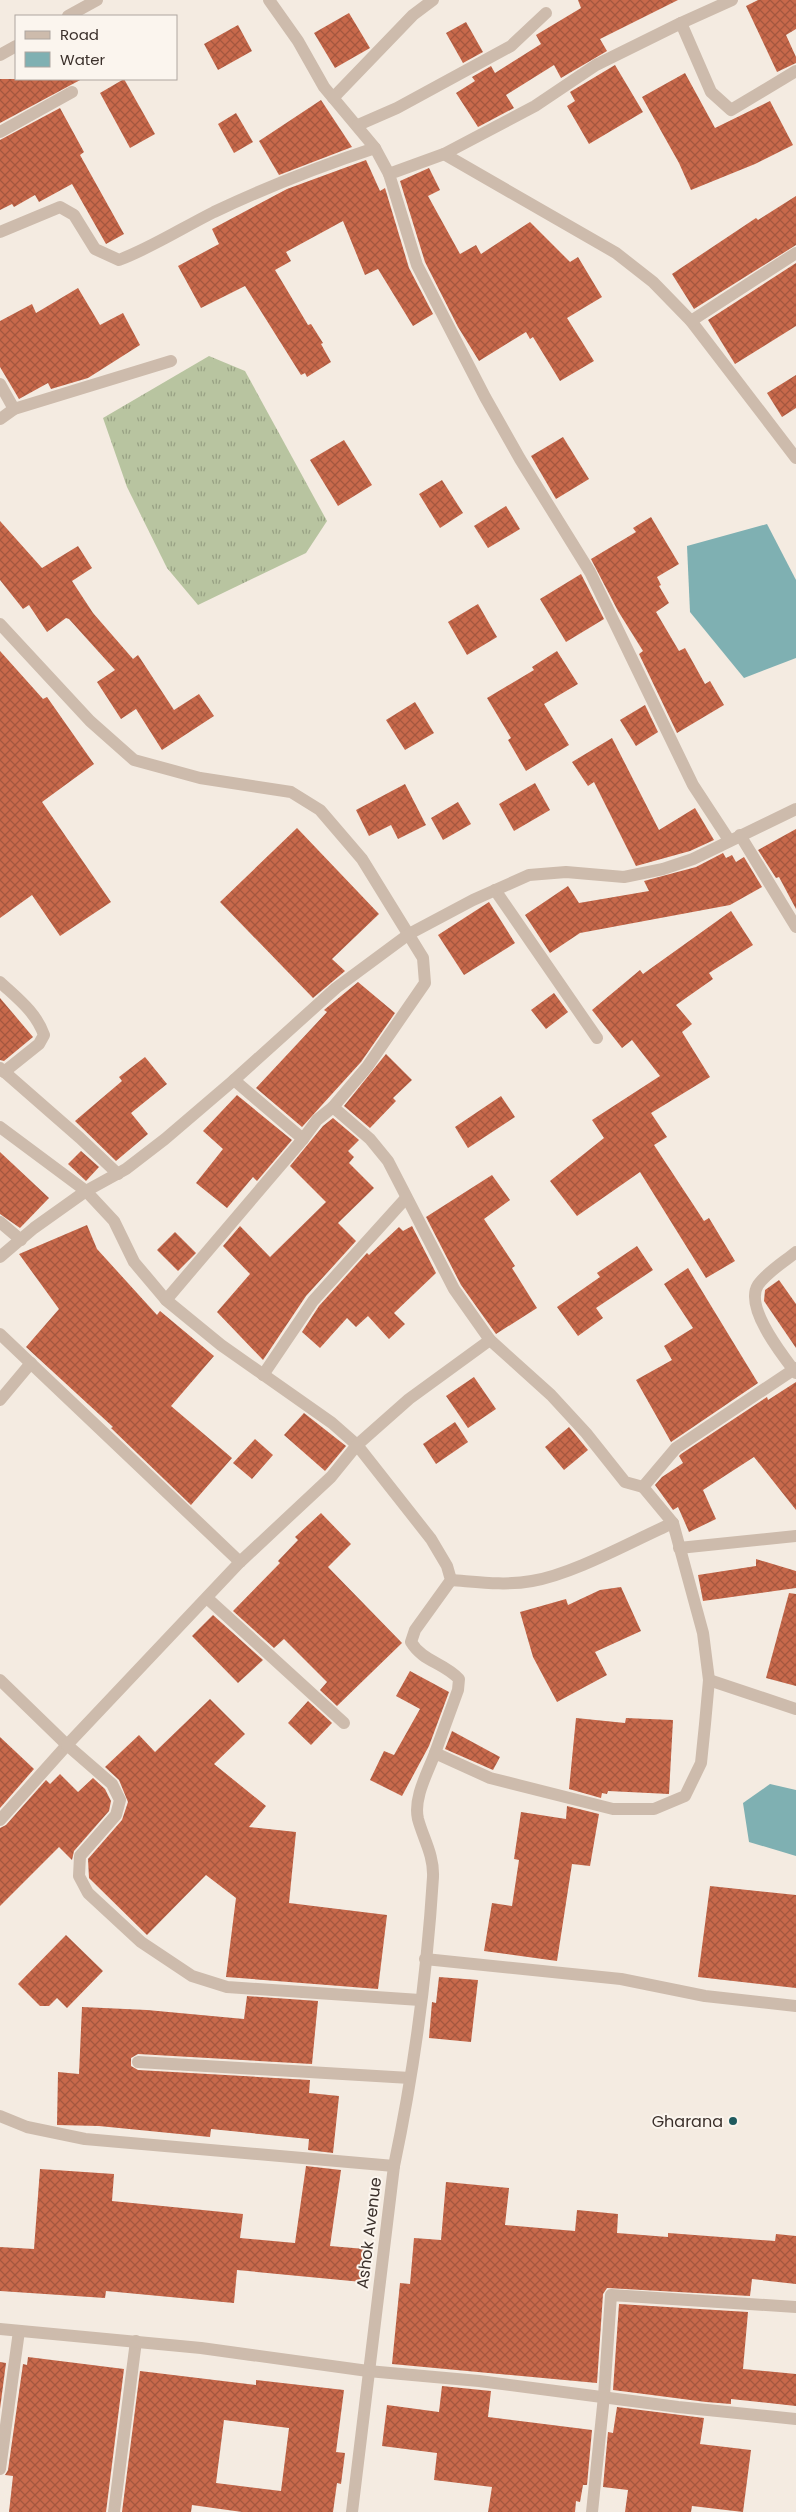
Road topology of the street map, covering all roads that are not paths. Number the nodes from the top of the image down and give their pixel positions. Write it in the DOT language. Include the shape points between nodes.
graph roads {
  1 [pos="97,0"];
  2 [pos="269,0"];
  3 [pos="433,0"];
  4 [pos="732,0"];
  5 [pos="546,13"];
  6 [pos="70,15"];
  7 [pos="681,23"];
  8 [pos="15,47"];
  9 [pos="0,56"];
  10 [pos="796,71"];
  11 [pos="72,92"];
  12 [pos="333,98"];
  13 [pos="358,125"];
  14 [pos="0,132"];
  15 [pos="375,148"];
  16 [pos="444,154"];
  17 [pos="389,174"];
  18 [pos="0,232"];
  19 [pos="796,254"];
  20 [pos="691,321"];
  21 [pos="171,361"];
  22 [pos="0,384"];
  23 [pos="14,409"];
  24 [pos="0,419"];
  25 [pos="796,458"];
  26 [pos="0,624"];
  27 [pos="796,809"];
  28 [pos="734,838"];
  29 [pos="495,890"];
  30 [pos="796,927"];
  31 [pos="408,934"];
  32 [pos="0,982"];
  33 [pos="596,1038"];
  34 [pos="2,1070"];
  35 [pos="234,1080"];
  36 [pos="333,1107"];
  37 [pos="0,1127"];
  38 [pos="303,1139"];
  39 [pos="118,1174"];
  40 [pos="86,1191"];
  41 [pos="406,1198"];
  42 [pos="0,1222"];
  43 [pos="21,1240"];
  44 [pos="796,1252"];
  45 [pos="0,1257"];
  46 [pos="166,1300"];
  47 [pos="0,1334"];
  48 [pos="490,1340"];
  49 [pos="31,1363"];
  50 [pos="795,1370"];
  51 [pos="263,1375"];
  52 [pos="0,1400"];
  53 [pos="357,1445"];
  54 [pos="643,1487"];
  55 [pos="673,1522"];
  56 [pos="796,1536"];
  57 [pos="679,1548"];
  58 [pos="240,1562"];
  59 [pos="451,1580"];
  60 [pos="207,1598"];
  61 [pos="0,1680"];
  62 [pos="709,1680"];
  63 [pos="796,1709"];
  64 [pos="344,1723"];
  65 [pos="67,1745"];
  66 [pos="434,1753"];
  67 [pos="0,1820"];
  68 [pos="425,1960"];
  69 [pos="420,2000"];
  70 [pos="796,2006"];
  71 [pos="138,2062"];
  72 [pos="410,2078"];
  73 [pos="0,2116"];
  74 [pos="394,2166"];
  75 [pos="796,2307"];
  76 [pos="0,2329"];
  77 [pos="19,2331"];
  78 [pos="136,2341"];
  79 [pos="368,2371"];
  80 [pos="604,2396"];
  81 [pos="796,2419"];
  82 [pos="0,2469"];
  83 [pos="114,2512"];
  84 [pos="352,2512"];
  85 [pos="592,2512"];
  1 -- 6 [label="street"];
  2 -- 12 [label="street"];
  3 -- 12 [label="street" via="413,14"];
  4 -- 7 [label="street"];
  5 -- 13 [label="street" via="511,46 397,108"];
  7 -- 10 [label="street" via="711,92 731,110"];
  7 -- 16 [label="street" via="596,65 534,106"];
  8 -- 9 [label="street"];
  11 -- 14 [label="street"];
  12 -- 13 [label="street"];
  13 -- 15 [label="street"];
  15 -- 17 [label="street"];
  15 -- 18 [label="street" via="310,170 213,212 144,251 118,260 95,249 74,215 60,207"];
  16 -- 17 [label="street"];
  16 -- 20 [label="street" via="616,253 653,282"];
  17 -- 28 [label="street" via="417,265 516,451 590,572 693,786"];
  19 -- 20 [label="street"];
  20 -- 25 [label="street"];
  21 -- 23 [label="street"];
  22 -- 23 [label="street"];
  23 -- 24 [label="street"];
  26 -- 31 [label="street" via="90,721 134,760 200,778 291,792 320,810 362,858"];
  27 -- 28 [label="street"];
  28 -- 29 [label="street" via="693,859 663,869 624,877 566,872 529,875"];
  28 -- 30 [label="street"];
  29 -- 31 [label="street"];
  29 -- 33 [label="street"];
  31 -- 35 [label="street" via="336,988"];
  31 -- 36 [label="street" via="423,958 425,983 367,1066"];
  32 -- 34 [label="street" via="32,1012 44,1035 39,1044"];
  34 -- 39 [label="street"];
  35 -- 38 [label="street"];
  35 -- 39 [label="street"];
  36 -- 38 [label="street" via="317,1120"];
  36 -- 41 [label="street" via="370,1139 388,1161"];
  37 -- 40 [label="street"];
  38 -- 46 [label="street"];
  39 -- 40 [label="street"];
  40 -- 43 [label="street"];
  40 -- 46 [label="street" via="114,1221 134,1262"];
  41 -- 48 [label="street" via="454,1288"];
  41 -- 51 [label="street" via="313,1301"];
  42 -- 43 [label="street"];
  43 -- 45 [label="street"];
  44 -- 50 [label="street" via="758,1286 753,1298 758,1315"];
  46 -- 51 [label="street"];
  47 -- 49 [label="street"];
  48 -- 53 [label="street" via="409,1399"];
  48 -- 54 [label="street" via="550,1395 625,1482"];
  49 -- 52 [label="street"];
  49 -- 58 [label="street"];
  50 -- 54 [label="street" via="676,1448"];
  51 -- 53 [label="street"];
  53 -- 58 [label="street" via="325,1483"];
  53 -- 59 [label="street" via="431,1539 447,1566"];
  54 -- 55 [label="street"];
  55 -- 57 [label="street"];
  55 -- 59 [label="street" via="556,1574 532,1581 491,1584"];
  56 -- 57 [label="street"];
  57 -- 62 [label="street" via="703,1633"];
  58 -- 60 [label="street"];
  59 -- 66 [label="street, Ashok Avenue" via="411,1642 419,1655 449,1668 459,1679 458,1690"];
  60 -- 64 [label="street"];
  60 -- 65 [label="street"];
  61 -- 65 [label="street"];
  62 -- 63 [label="street"];
  62 -- 66 [label="street" via="701,1763 686,1796 654,1809 613,1809 538,1791 490,1778"];
  65 -- 67 [label="street"];
  65 -- 69 [label="street" via="112,1784 120,1800 116,1815 80,1856 79,1876 88,1893 142,1942 192,1976 227,1986"];
  66 -- 68 [label="street, Ashok Avenue" via="420,1793 418,1817 428,1843 433,1874"];
  68 -- 69 [label="street, Ashok Avenue"];
  68 -- 70 [label="street" via="621,1980 705,1996"];
  69 -- 72 [label="street, Ashok Avenue"];
  71 -- 72 [label="street"];
  72 -- 74 [label="street, Ashok Avenue"];
  73 -- 74 [label="street" via="27,2127 85,2139"];
  74 -- 79 [label="street, Ashok Avenue"];
  75 -- 80 [label="street" via="611,2295"];
  76 -- 77 [label="street"];
  77 -- 78 [label="street"];
  77 -- 82 [label="street"];
  78 -- 79 [label="street"];
  78 -- 83 [label="street"];
  79 -- 80 [label="street"];
  79 -- 84 [label="street, Ashok Avenue"];
  80 -- 81 [label="street"];
  80 -- 85 [label="street"];
}
